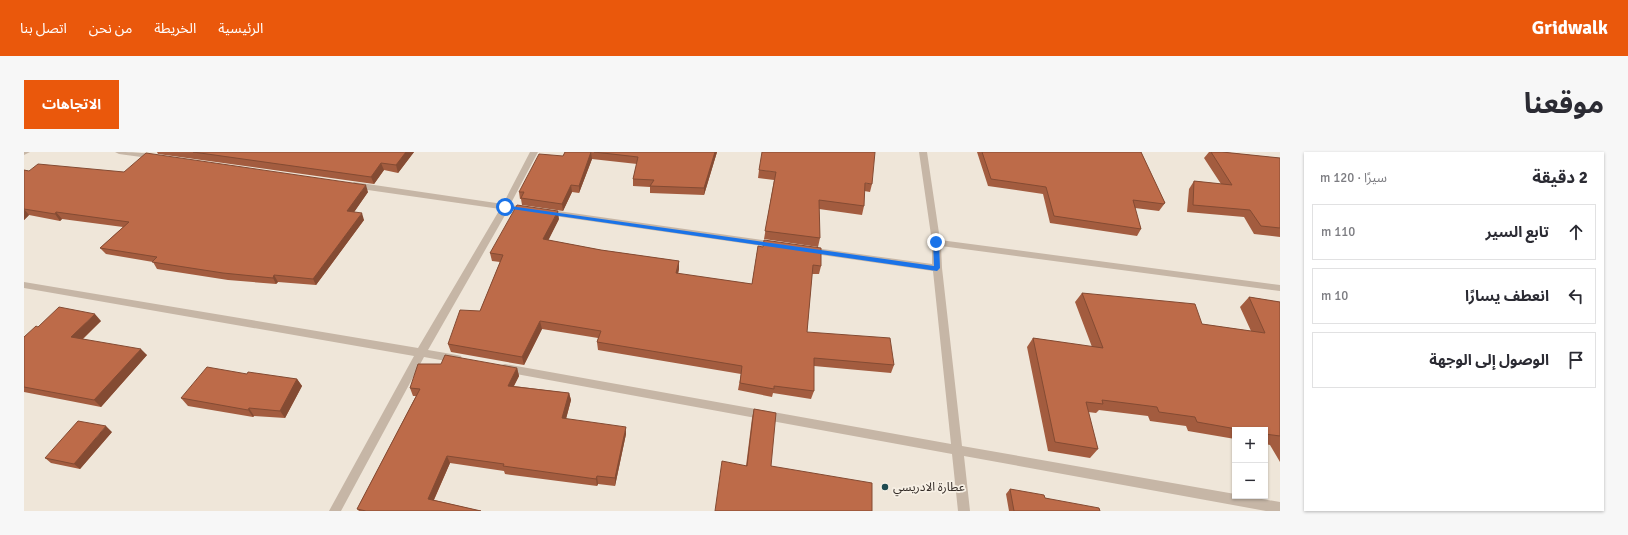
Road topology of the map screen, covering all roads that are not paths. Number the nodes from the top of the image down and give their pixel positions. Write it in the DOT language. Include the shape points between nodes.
graph roads {
  1 [pos="119,152"];
  2 [pos="534,152"];
  3 [pos="923,152"];
  4 [pos="166,159"];
  5 [pos="347,184"];
  6 [pos="505,207"];
  7 [pos="936,242"];
  8 [pos="937,268"];
  9 [pos="24,285"];
  10 [pos="1280,288"];
  11 [pos="421,353"];
  12 [pos="468,361"];
  13 [pos="491,365"];
  14 [pos="958,451"];
  15 [pos="1280,508"];
  16 [pos="336,511"];
  17 [pos="964,511"];
  1 -- 4 [label="street"];
  2 -- 6 [label="street"];
  3 -- 7 [label="street"];
  5 -- 6 [label="street"];
  6 -- 8 [label="street"];
  6 -- 11 [label="street"];
  7 -- 8 [label="street"];
  7 -- 10 [label="street"];
  8 -- 14 [label="street"];
  9 -- 11 [label="street"];
  11 -- 12 [label="street"];
  11 -- 16 [label="street"];
  13 -- 14 [label="street"];
  14 -- 15 [label="street"];
  14 -- 17 [label="street"];
}
